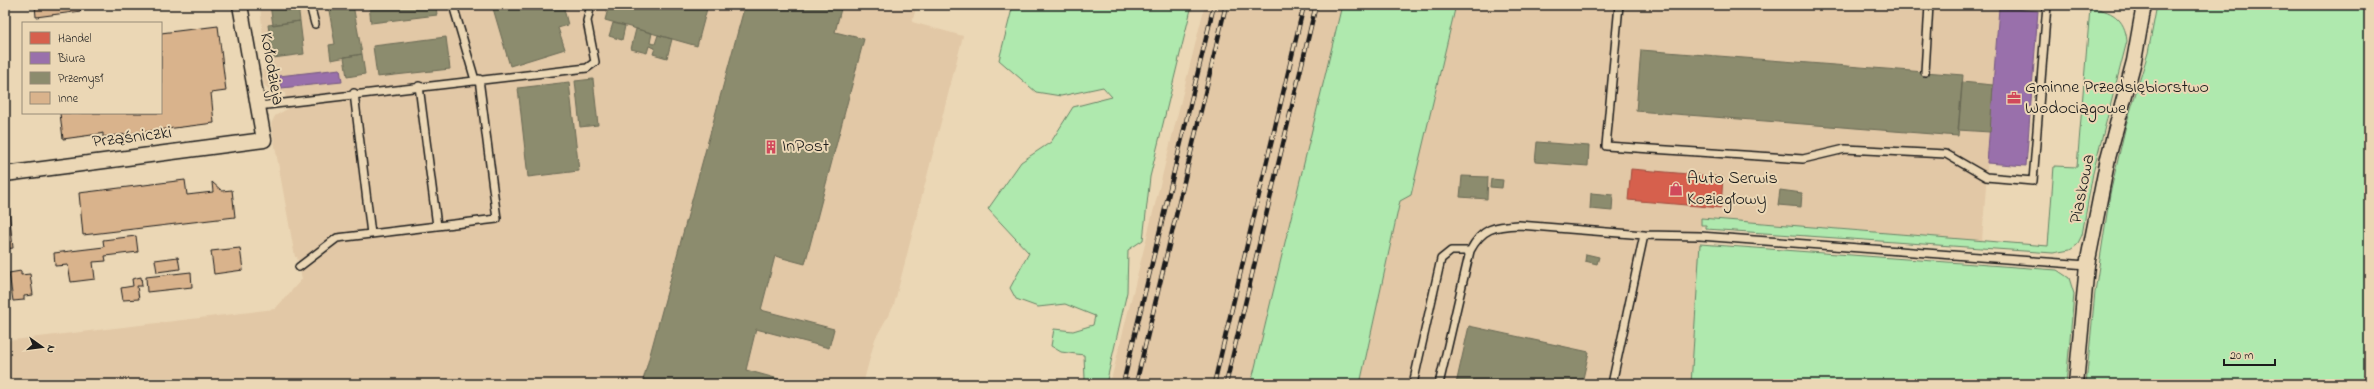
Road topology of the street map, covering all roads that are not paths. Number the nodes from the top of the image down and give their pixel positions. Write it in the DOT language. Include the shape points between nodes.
graph roads {
  1 [pos="240,5"];
  2 [pos="310,5"];
  3 [pos="453,5"];
  4 [pos="591,5"];
  5 [pos="1619,5"];
  6 [pos="1929,5"];
  7 [pos="2047,5"];
  8 [pos="2144,5"];
  9 [pos="315,24"];
  10 [pos="1924,72"];
  11 [pos="477,80"];
  12 [pos="419,86"];
  13 [pos="354,93"];
  14 [pos="258,106"];
  15 [pos="264,140"];
  16 [pos="5,174"];
  17 [pos="437,226"];
  18 [pos="371,234"];
  19 [pos="1644,235"];
  20 [pos="1470,251"];
  21 [pos="2087,265"];
  22 [pos="299,267"];
  23 [pos="1612,379"];
  24 [pos="1413,384"];
  25 [pos="1439,384"];
  26 [pos="2076,384"];
  1 -- 14 [label="street, Kołodzieja"];
  2 -- 9 [label="lane"];
  3 -- 11 [label="lane"];
  4 -- 11 [label="lane" via="587,21 595,62 587,68"];
  5 -- 7 [label="lane" via="1606,146 1803,159 1845,149 1946,154 1986,176 2033,181"];
  6 -- 10 [label="lane"];
  8 -- 21 [label="street, Piaskowa" via="2134,61 2108,158"];
  11 -- 12 [label="lane"];
  11 -- 17 [label="lane" via="497,219"];
  12 -- 13 [label="lane"];
  12 -- 17 [label="lane"];
  13 -- 14 [label="lane"];
  13 -- 18 [label="lane"];
  14 -- 15 [label="street, Kołodzieja"];
  15 -- 16 [label="street, Prząśniczki"];
  17 -- 18 [label="lane"];
  18 -- 22 [label="lane" via="337,238"];
  19 -- 20 [label="lane" via="1503,225 1490,228 1477,238"];
  19 -- 21 [label="lane" via="1700,236"];
  19 -- 23 [label="lane"];
  20 -- 24 [label="lane" via="1451,251 1441,259"];
  20 -- 25 [label="lane"];
  21 -- 26 [label="street, Piaskowa"];
}
